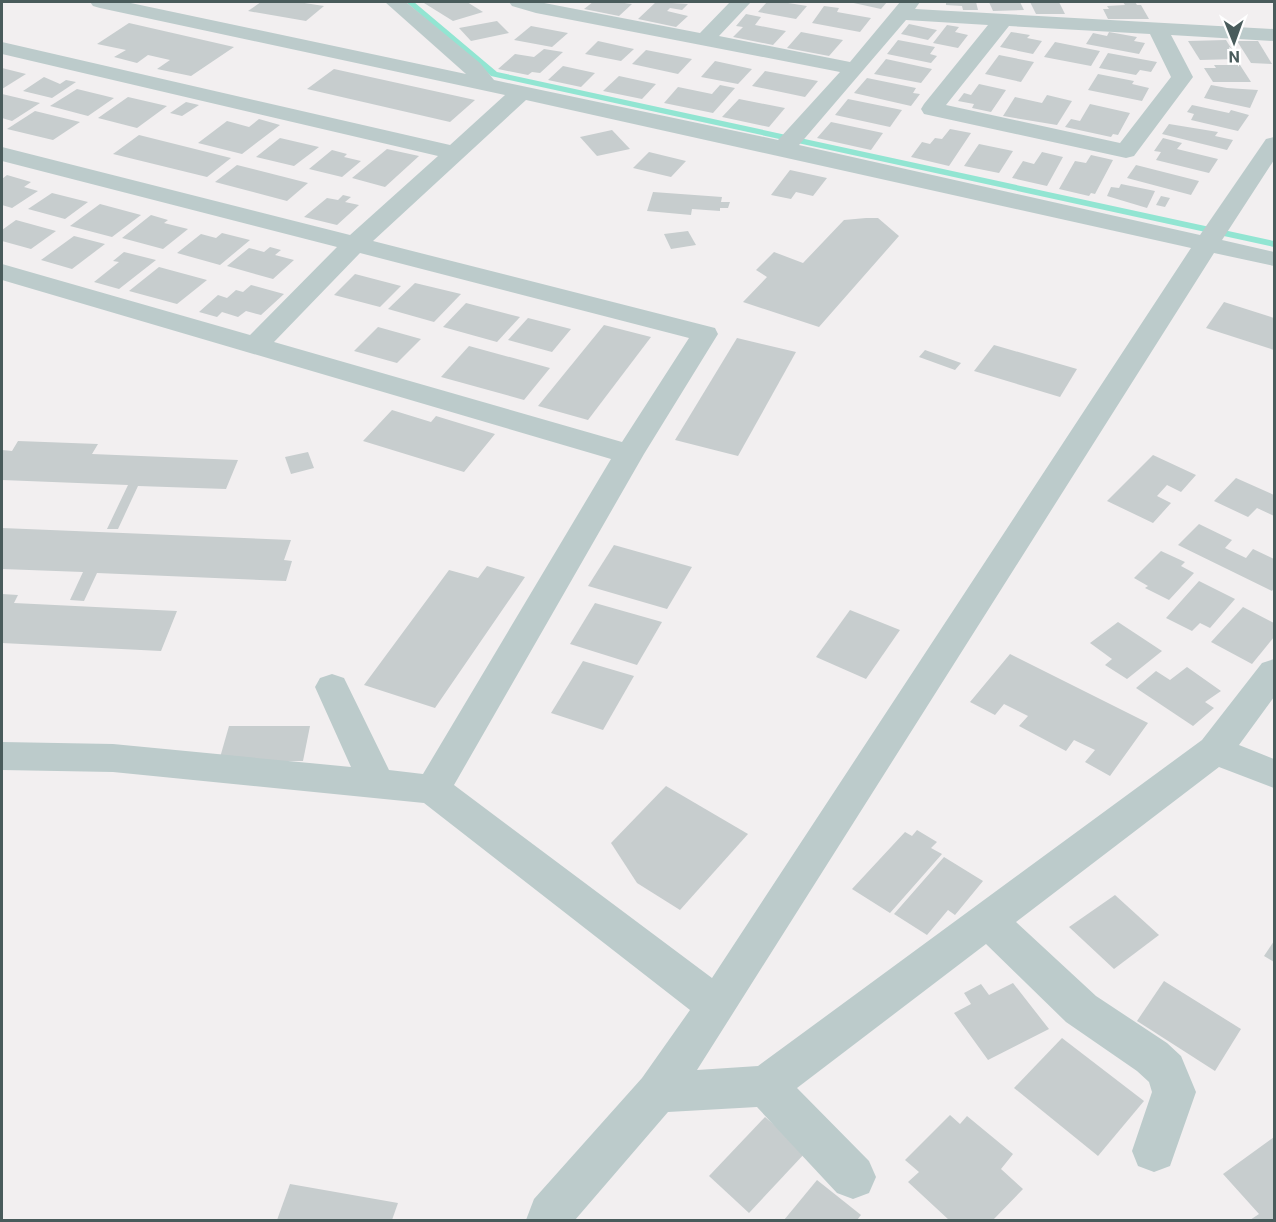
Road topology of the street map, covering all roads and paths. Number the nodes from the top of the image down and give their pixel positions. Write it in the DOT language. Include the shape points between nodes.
graph roads {
  1 [pos="100,2"];
  2 [pos="395,2"];
  3 [pos="519,2"];
  4 [pos="741,2"];
  5 [pos="1077,2"];
  6 [pos="906,8"];
  7 [pos="1002,21"];
  8 [pos="1089,24"];
  9 [pos="1158,30"];
  10 [pos="1275,35"];
  11 [pos="704,40"];
  12 [pos="2,48"];
  13 [pos="855,69"];
  14 [pos="487,85"];
  15 [pos="521,92"];
  16 [pos="1275,144"];
  17 [pos="785,147"];
  18 [pos="456,153"];
  19 [pos="2,154"];
  20 [pos="1214,233"];
  21 [pos="354,245"];
  22 [pos="1275,259"];
  23 [pos="8,281"];
  24 [pos="256,345"];
  25 [pos="629,454"];
  26 [pos="1275,672"];
  27 [pos="332,687"];
  28 [pos="1215,750"];
  29 [pos="2,756"];
  30 [pos="1275,774"];
  31 [pos="377,784"];
  32 [pos="433,789"];
  33 [pos="988,921"];
  34 [pos="717,1006"];
  35 [pos="766,1086"];
  36 [pos="657,1092"];
  37 [pos="1154,1151"];
  38 [pos="853,1177"];
  39 [pos="549,1221"];
  1 -- 14 [label="street"];
  2 -- 14 [label="street"];
  3 -- 11 [label="street"];
  4 -- 11 [label="street"];
  5 -- 8 [label="street"];
  6 -- 7 [label="street"];
  6 -- 13 [label="street"];
  7 -- 8 [label="street"];
  7 -- 9 [label="street" via="932,109 1126,151 1182,77"];
  8 -- 9 [label="street"];
  9 -- 10 [label="street"];
  11 -- 13 [label="street"];
  12 -- 18 [label="street"];
  13 -- 17 [label="street"];
  14 -- 15 [label="street"];
  15 -- 17 [label="street"];
  15 -- 18 [label="street"];
  16 -- 20 [label="street"];
  17 -- 20 [label="street"];
  18 -- 21 [label="street"];
  19 -- 21 [label="street"];
  20 -- 22 [label="street"];
  20 -- 34 [label="street"];
  21 -- 24 [label="street"];
  21 -- 25 [label="street" via="705,334"];
  23 -- 24 [label="street"];
  24 -- 25 [label="street"];
  25 -- 32 [label="street"];
  26 -- 28 [label="street"];
  27 -- 31 [label="street"];
  28 -- 30 [label="street"];
  28 -- 33 [label="street"];
  29 -- 31 [label="street" via="113,758"];
  31 -- 32 [label="street"];
  32 -- 34 [label="street"];
  33 -- 35 [label="street"];
  33 -- 37 [label="street" via="1081,1009 1166,1070 1174,1092"];
  34 -- 36 [label="street"];
  35 -- 36 [label="street"];
  35 -- 38 [label="street"];
  36 -- 39 [label="street" via="550,1215"];
}
